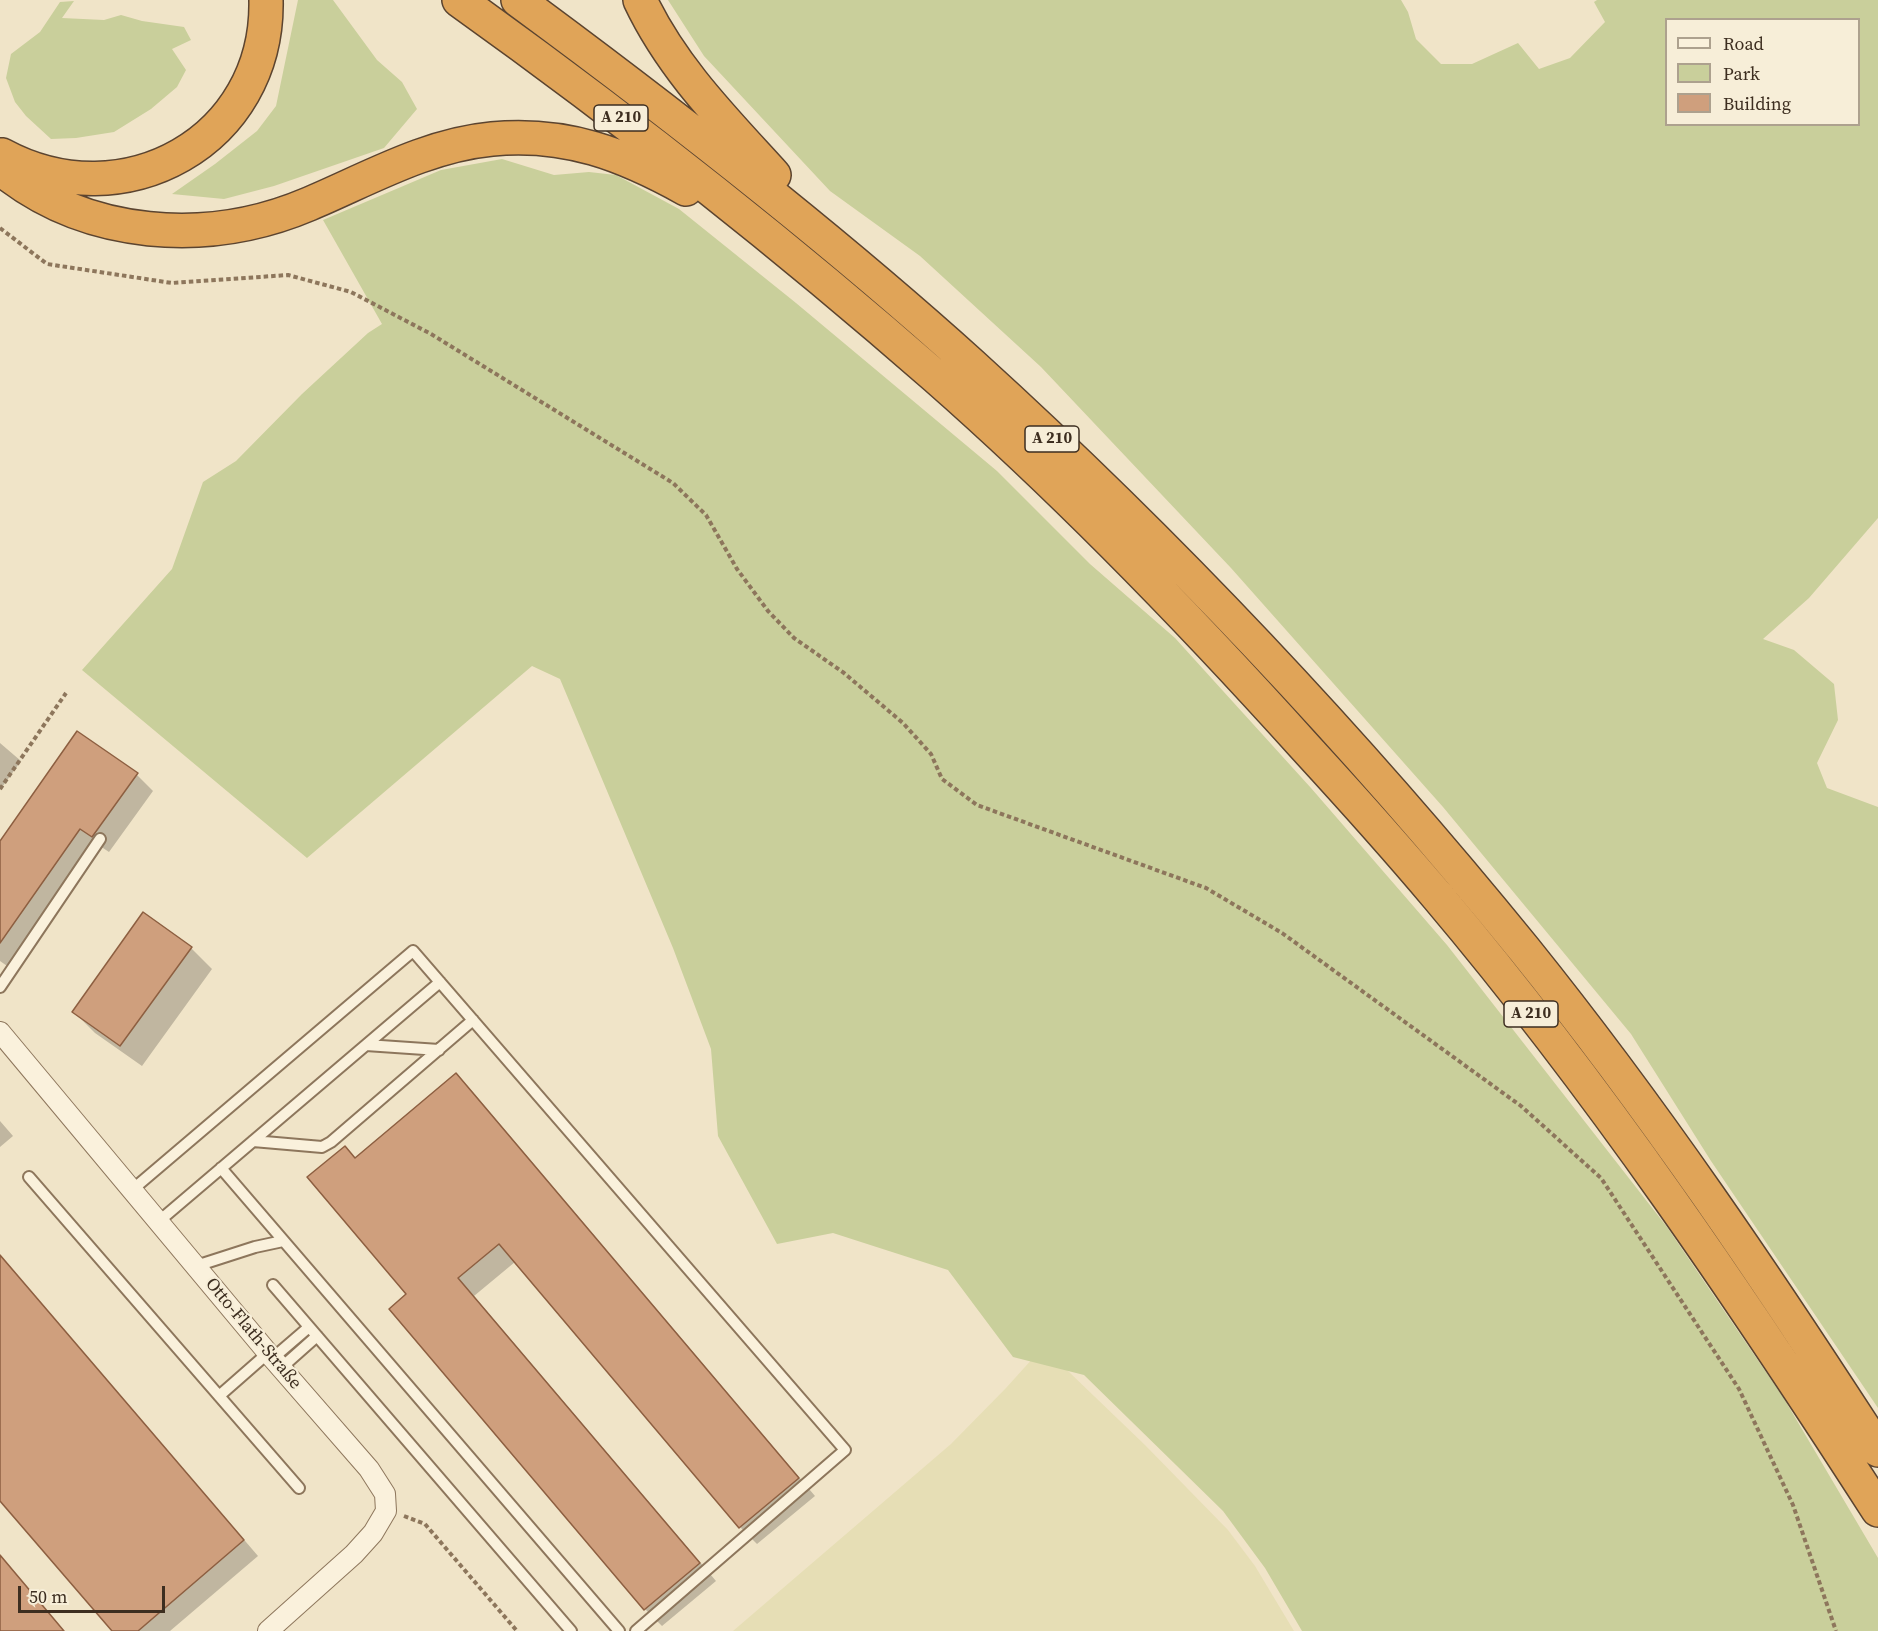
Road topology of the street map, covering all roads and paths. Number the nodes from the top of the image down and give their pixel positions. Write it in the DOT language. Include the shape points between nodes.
graph roads {
  1 [pos="266,0"];
  2 [pos="459,0"];
  3 [pos="518,0"];
  4 [pos="640,0"];
  5 [pos="0,153"];
  6 [pos="0,168"];
  7 [pos="0,228"];
  8 [pos="778,242"];
  9 [pos="860,268"];
  10 [pos="66,693"];
  11 [pos="0,789"];
  12 [pos="100,839"];
  13 [pos="440,982"];
  14 [pos="0,987"];
  15 [pos="473,1020"];
  16 [pos="0,1032"];
  17 [pos="366,1045"];
  18 [pos="439,1050"];
  19 [pos="253,1141"];
  20 [pos="221,1168"];
  21 [pos="29,1177"];
  22 [pos="132,1190"];
  23 [pos="158,1222"];
  24 [pos="283,1241"];
  25 [pos="196,1266"];
  26 [pos="273,1285"];
  27 [pos="309,1327"];
  28 [pos="317,1336"];
  29 [pos="274,1360"];
  30 [pos="219,1395"];
  31 [pos="1878,1449"];
  32 [pos="299,1488"];
  33 [pos="1878,1510"];
  34 [pos="386,1511"];
  35 [pos="268,1631"];
  36 [pos="517,1631"];
  37 [pos="571,1631"];
  38 [pos="619,1631"];
  39 [pos="636,1631"];
  40 [pos="1836,1631"];
  1 -- 5 [label="highway" via="260,53 248,84 214,130 190,150 144,172 112,179 59,176 29,168"];
  2 -- 8 [label="highway, A 210" via="594,98"];
  3 -- 9 [label="highway, A 210" via="686,125"];
  4 -- 9 [label="highway" via="696,89"];
  6 -- 8 [label="highway" via="46,200 100,220 194,231 278,216 407,161 463,143 554,138 631,160"];
  7 -- 40 [label="path" via="47,264 172,283 288,275 351,292 431,334 673,483 706,515 737,569 768,611 794,638 844,673 903,723 931,754 942,779 977,805 1206,888 1282,933 1521,1106 1601,1178 1739,1389 1793,1505"];
  8 -- 33 [label="highway, A 210" via="939,380 1130,560 1240,675 1439,897 1666,1192"];
  9 -- 31 [label="highway, A 210" via="969,362 1131,516 1281,669 1458,870 1527,953 1678,1153 1764,1274"];
  10 -- 11 [label="path"];
  12 -- 14 [label="lane"];
  13 -- 15 [label="lane"];
  13 -- 17 [label="lane"];
  13 -- 22 [label="lane" via="412,951"];
  15 -- 18 [label="lane"];
  15 -- 39 [label="lane" via="845,1450"];
  16 -- 22 [label="street, Otto-Flath-Straße"];
  17 -- 18 [label="lane"];
  17 -- 19 [label="lane"];
  18 -- 19 [label="lane" via="322,1147"];
  19 -- 20 [label="lane"];
  20 -- 23 [label="lane"];
  20 -- 24 [label="lane"];
  21 -- 30 [label="lane"];
  22 -- 23 [label="street, Otto-Flath-Straße"];
  23 -- 25 [label="street, Otto-Flath-Straße"];
  24 -- 25 [label="lane"];
  24 -- 38 [label="lane"];
  25 -- 29 [label="street, Otto-Flath-Straße"];
  26 -- 27 [label="lane"];
  27 -- 28 [label="lane"];
  27 -- 29 [label="lane"];
  28 -- 29 [label="lane"];
  28 -- 37 [label="lane"];
  29 -- 30 [label="lane"];
  29 -- 34 [label="street, Otto-Flath-Straße" via="369,1469 385,1494"];
  30 -- 32 [label="lane"];
  34 -- 35 [label="street" via="354,1554"];
  34 -- 36 [label="path" via="425,1524"];
}
